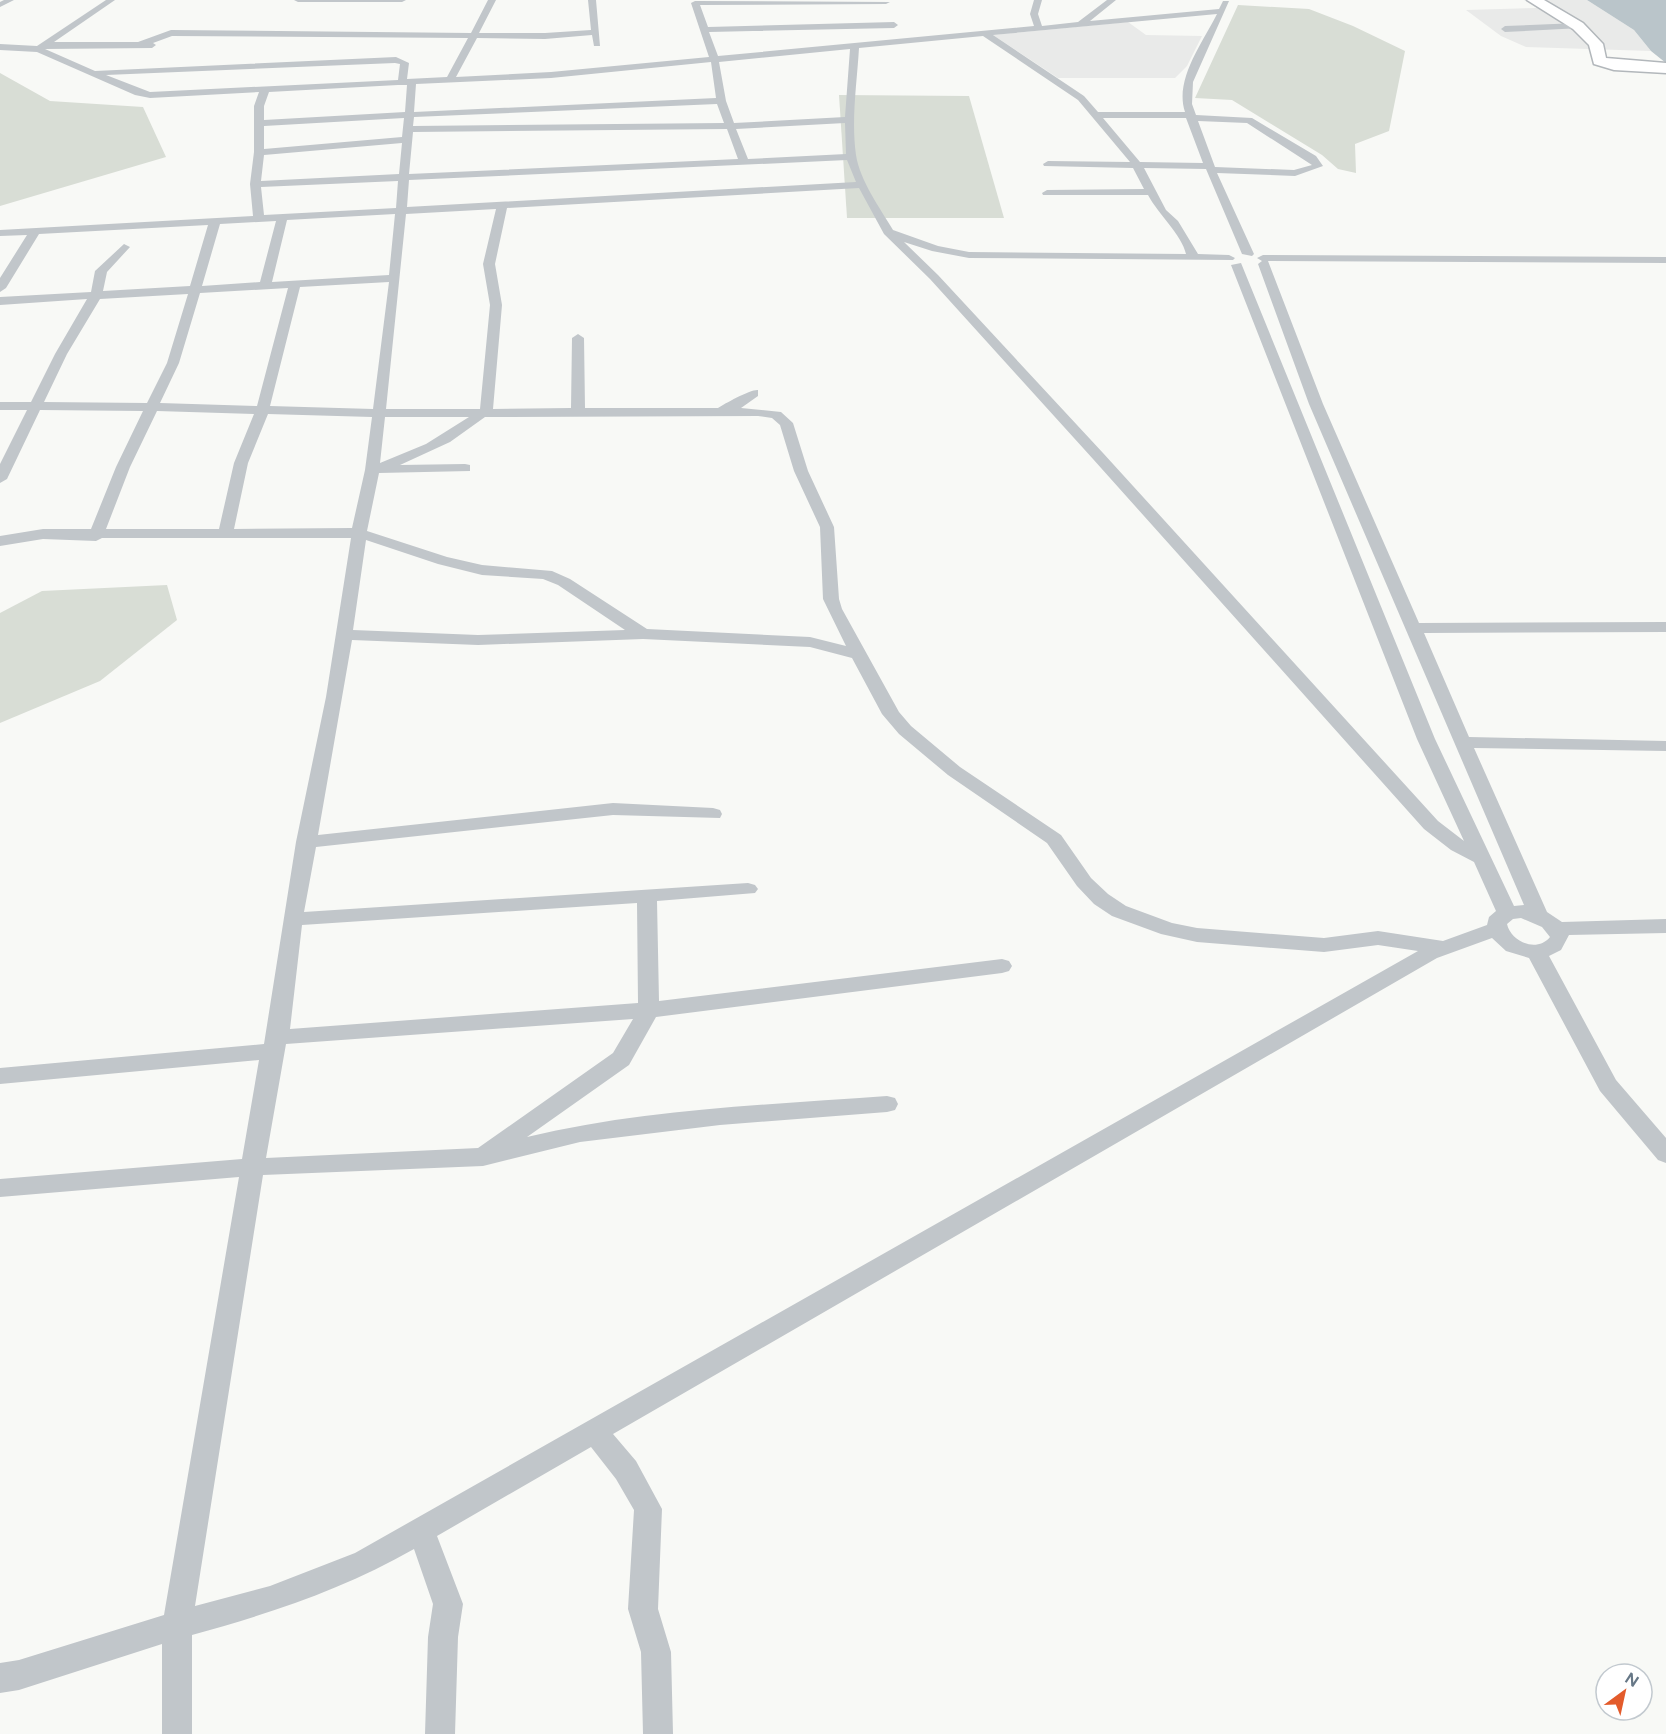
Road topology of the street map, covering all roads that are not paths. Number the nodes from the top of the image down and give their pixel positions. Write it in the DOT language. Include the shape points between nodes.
graph roads {
  1 [pos="10,0"];
  2 [pos="111,0"];
  3 [pos="298,0"];
  4 [pos="402,0"];
  5 [pos="492,0"];
  6 [pos="592,0"];
  7 [pos="1038,0"];
  8 [pos="1112,0"];
  9 [pos="1227,0"];
  10 [pos="1533,0"];
  11 [pos="694,2"];
  12 [pos="0,5"];
  13 [pos="889,11"];
  14 [pos="1222,11"];
  15 [pos="1080,24"];
  16 [pos="1578,26"];
  17 [pos="1039,29"];
  18 [pos="1505,29"];
  19 [pos="704,30"];
  20 [pos="595,32"];
  21 [pos="985,34"];
  22 [pos="476,36"];
  23 [pos="899,42"];
  24 [pos="597,44"];
  25 [pos="139,45"];
  26 [pos="163,45"];
  27 [pos="363,45"];
  28 [pos="467,45"];
  29 [pos="855,46"];
  30 [pos="0,47"];
  31 [pos="43,47"];
  32 [pos="715,61"];
  33 [pos="1666,68"];
  34 [pos="91,73"];
  35 [pos="450,81"];
  36 [pos="407,83"];
  37 [pos="265,89"];
  38 [pos="721,101"];
  39 [pos="409,114"];
  40 [pos="1095,115"];
  41 [pos="1191,116"];
  42 [pos="850,120"];
  43 [pos="259,123"];
  44 [pos="730,126"];
  45 [pos="408,135"];
  46 [pos="260,152"];
  47 [pos="852,157"];
  48 [pos="743,160"];
  49 [pos="1048,164"];
  50 [pos="1137,165"];
  51 [pos="1211,168"];
  52 [pos="404,176"];
  53 [pos="255,184"];
  54 [pos="862,185"];
  55 [pos="1152,192"];
  56 [pos="1047,193"];
  57 [pos="502,207"];
  58 [pos="400,211"];
  59 [pos="259,218"];
  60 [pos="282,218"];
  61 [pos="215,221"];
  62 [pos="35,231"];
  63 [pos="888,232"];
  64 [pos="0,233"];
  65 [pos="124,247"];
  66 [pos="1192,258"];
  67 [pos="1238,259"];
  68 [pos="1666,260"];
  69 [pos="1264,261"];
  70 [pos="395,278"];
  71 [pos="295,285"];
  72 [pos="265,286"];
  73 [pos="0,288"];
  74 [pos="194,289"];
  75 [pos="96,295"];
  76 [pos="0,301"];
  77 [pos="578,338"];
  78 [pos="753,393"];
  79 [pos="0,406"];
  80 [pos="37,406"];
  81 [pos="152,406"];
  82 [pos="263,409"];
  83 [pos="578,411"];
  84 [pos="719,411"];
  85 [pos="484,412"];
  86 [pos="379,413"];
  87 [pos="465,468"];
  88 [pos="372,471"];
  89 [pos="0,479"];
  90 [pos="359,533"];
  91 [pos="225,535"];
  92 [pos="96,536"];
  93 [pos="0,541"];
  94 [pos="1666,627"];
  95 [pos="1414,628"];
  96 [pos="642,634"];
  97 [pos="346,635"];
  98 [pos="859,655"];
  99 [pos="1462,742"];
  100 [pos="1666,746"];
  101 [pos="710,808"];
  102 [pos="306,842"];
  103 [pos="1480,858"];
  104 [pos="748,889"];
  105 [pos="647,896"];
  106 [pos="1538,915"];
  107 [pos="293,919"];
  108 [pos="1501,921"];
  109 [pos="1666,926"];
  110 [pos="1557,929"];
  111 [pos="1440,947"];
  112 [pos="1536,951"];
  113 [pos="1002,966"];
  114 [pos="649,1010"];
  115 [pos="275,1044"];
  116 [pos="0,1076"];
  117 [pos="887,1104"];
  118 [pos="1666,1154"];
  119 [pos="483,1157"];
  120 [pos="253,1167"];
  121 [pos="0,1188"];
  122 [pos="595,1431"];
  123 [pos="421,1530"];
  124 [pos="177,1625"];
  125 [pos="0,1678"];
  126 [pos="177,1734"];
  127 [pos="440,1734"];
  128 [pos="658,1734"];
  1 -- 12 [label="street"];
  2 -- 31 [label="street"];
  3 -- 4 [label="street"];
  5 -- 22 [label="street"];
  6 -- 20 [label="street"];
  7 -- 17 [label="street" via="1034,14"];
  8 -- 15 [label="street"];
  9 -- 14 [label="street"];
  10 -- 16 [label="highway"];
  11 -- 13 [label="street"];
  11 -- 19 [label="street"];
  13 -- 19 [label="street"];
  13 -- 23 [label="street"];
  14 -- 15 [label="street"];
  14 -- 41 [label="street" via="1188,82"];
  15 -- 17 [label="street"];
  16 -- 18 [label="street"];
  16 -- 33 [label="highway" via="1596,44 1599,61"];
  17 -- 21 [label="street"];
  19 -- 32 [label="street"];
  20 -- 22 [label="street"];
  20 -- 24 [label="street"];
  21 -- 23 [label="street"];
  21 -- 40 [label="street" via="1071,89"];
  22 -- 25 [label="street" via="171,33"];
  22 -- 28 [label="street"];
  23 -- 29 [label="street"];
  25 -- 26 [label="street"];
  25 -- 31 [label="street"];
  27 -- 28 [label="street"];
  28 -- 35 [label="street"];
  29 -- 32 [label="street"];
  29 -- 42 [label="street"];
  30 -- 31 [label="street"];
  31 -- 34 [label="street"];
  32 -- 35 [label="street"];
  32 -- 38 [label="street"];
  34 -- 36 [label="street" via="396,60 405,63"];
  34 -- 37 [label="street" via="143,94"];
  35 -- 36 [label="street"];
  36 -- 37 [label="street"];
  36 -- 39 [label="street"];
  37 -- 43 [label="street"];
  38 -- 39 [label="street"];
  38 -- 44 [label="street"];
  39 -- 43 [label="street"];
  39 -- 45 [label="street"];
  40 -- 41 [label="street"];
  40 -- 50 [label="street"];
  41 -- 51 [label="street"];
  41 -- 51 [label="street" via="1249,120 1312,158 1318,166 1295,173"];
  42 -- 44 [label="street"];
  42 -- 47 [label="street"];
  43 -- 46 [label="street"];
  44 -- 45 [label="street"];
  44 -- 48 [label="street"];
  45 -- 46 [label="street"];
  45 -- 52 [label="street"];
  46 -- 53 [label="street"];
  47 -- 48 [label="street"];
  47 -- 54 [label="street"];
  48 -- 52 [label="street"];
  49 -- 50 [label="street"];
  50 -- 51 [label="street"];
  50 -- 55 [label="street"];
  51 -- 67 [label="street"];
  52 -- 53 [label="street"];
  52 -- 58 [label="street"];
  53 -- 59 [label="street"];
  54 -- 57 [label="street"];
  54 -- 63 [label="street"];
  55 -- 56 [label="street"];
  55 -- 66 [label="street" via="1192,251"];
  57 -- 58 [label="street"];
  57 -- 85 [label="street" via="489,264 496,305"];
  58 -- 60 [label="street"];
  58 -- 70 [label="street"];
  59 -- 60 [label="street"];
  59 -- 61 [label="street"];
  60 -- 72 [label="street"];
  61 -- 62 [label="street"];
  61 -- 74 [label="street"];
  62 -- 64 [label="street"];
  62 -- 73 [label="street"];
  63 -- 66 [label="street" via="936,249 969,255"];
  63 -- 103 [label="street" via="1083,439 1431,825"];
  65 -- 75 [label="street" via="101,271"];
  66 -- 67 [label="street"];
  67 -- 69 [label="street"];
  67 -- 103 [label="street" via="1426,739"];
  68 -- 69 [label="street"];
  69 -- 95 [label="street" via="1316,404"];
  70 -- 71 [label="street"];
  70 -- 86 [label="street"];
  71 -- 72 [label="street"];
  71 -- 82 [label="street"];
  72 -- 74 [label="street"];
  74 -- 75 [label="street"];
  74 -- 81 [label="street" via="173,363"];
  75 -- 76 [label="street"];
  75 -- 80 [label="street"];
  77 -- 83 [label="street"];
  78 -- 84 [label="street" via="737,405"];
  79 -- 80 [label="street"];
  80 -- 81 [label="street"];
  80 -- 89 [label="street"];
  81 -- 82 [label="street"];
  81 -- 92 [label="street"];
  82 -- 86 [label="street"];
  82 -- 91 [label="street" via="241,463"];
  83 -- 84 [label="street"];
  83 -- 85 [label="street"];
  84 -- 98 [label="street" via="768,413 786,423 801,471 827,527 832,604"];
  85 -- 86 [label="street"];
  85 -- 88 [label="street" via="461,432"];
  86 -- 88 [label="street"];
  87 -- 88 [label="street"];
  88 -- 90 [label="street"];
  90 -- 91 [label="street"];
  90 -- 96 [label="street" via="470,567 552,576"];
  90 -- 97 [label="street"];
  91 -- 92 [label="street"];
  92 -- 93 [label="street" via="43,534"];
  94 -- 95 [label="street"];
  95 -- 99 [label="street"];
  96 -- 97 [label="street" via="478,640"];
  96 -- 98 [label="street" via="810,642"];
  97 -- 102 [label="street"];
  98 -- 111 [label="street" via="891,714 905,730 954,771 1054,839 1084,882 1119,911 1197,935 1324,945 1378,938"];
  99 -- 100 [label="street"];
  99 -- 106 [label="street"];
  101 -- 102 [label="street" via="613,809"];
  102 -- 107 [label="street"];
  103 -- 108 [label="street"];
  104 -- 105 [label="street"];
  105 -- 107 [label="street"];
  105 -- 114 [label="street"];
  106 -- 108 [label="street" via="1521,911"];
  106 -- 110 [label="street"];
  107 -- 115 [label="street"];
  108 -- 111 [label="street"];
  108 -- 112 [label="street" via="1506,941"];
  109 -- 110 [label="street"];
  110 -- 112 [label="street" via="1557,945"];
  111 -- 122 [label="street"];
  112 -- 118 [label="street" via="1608,1085"];
  113 -- 114 [label="street"];
  114 -- 115 [label="street"];
  114 -- 119 [label="street" via="621,1059"];
  115 -- 116 [label="street"];
  115 -- 120 [label="street"];
  117 -- 119 [label="street" via="580,1133"];
  119 -- 120 [label="street"];
  120 -- 121 [label="street"];
  120 -- 124 [label="street"];
  122 -- 123 [label="street"];
  122 -- 128 [label="street" via="626,1470 648,1509 643,1610 656,1652"];
  123 -- 124 [label="street" via="365,1563 271,1600"];
  123 -- 127 [label="street" via="447,1604"];
  124 -- 125 [label="street"];
  124 -- 126 [label="street"];
}
